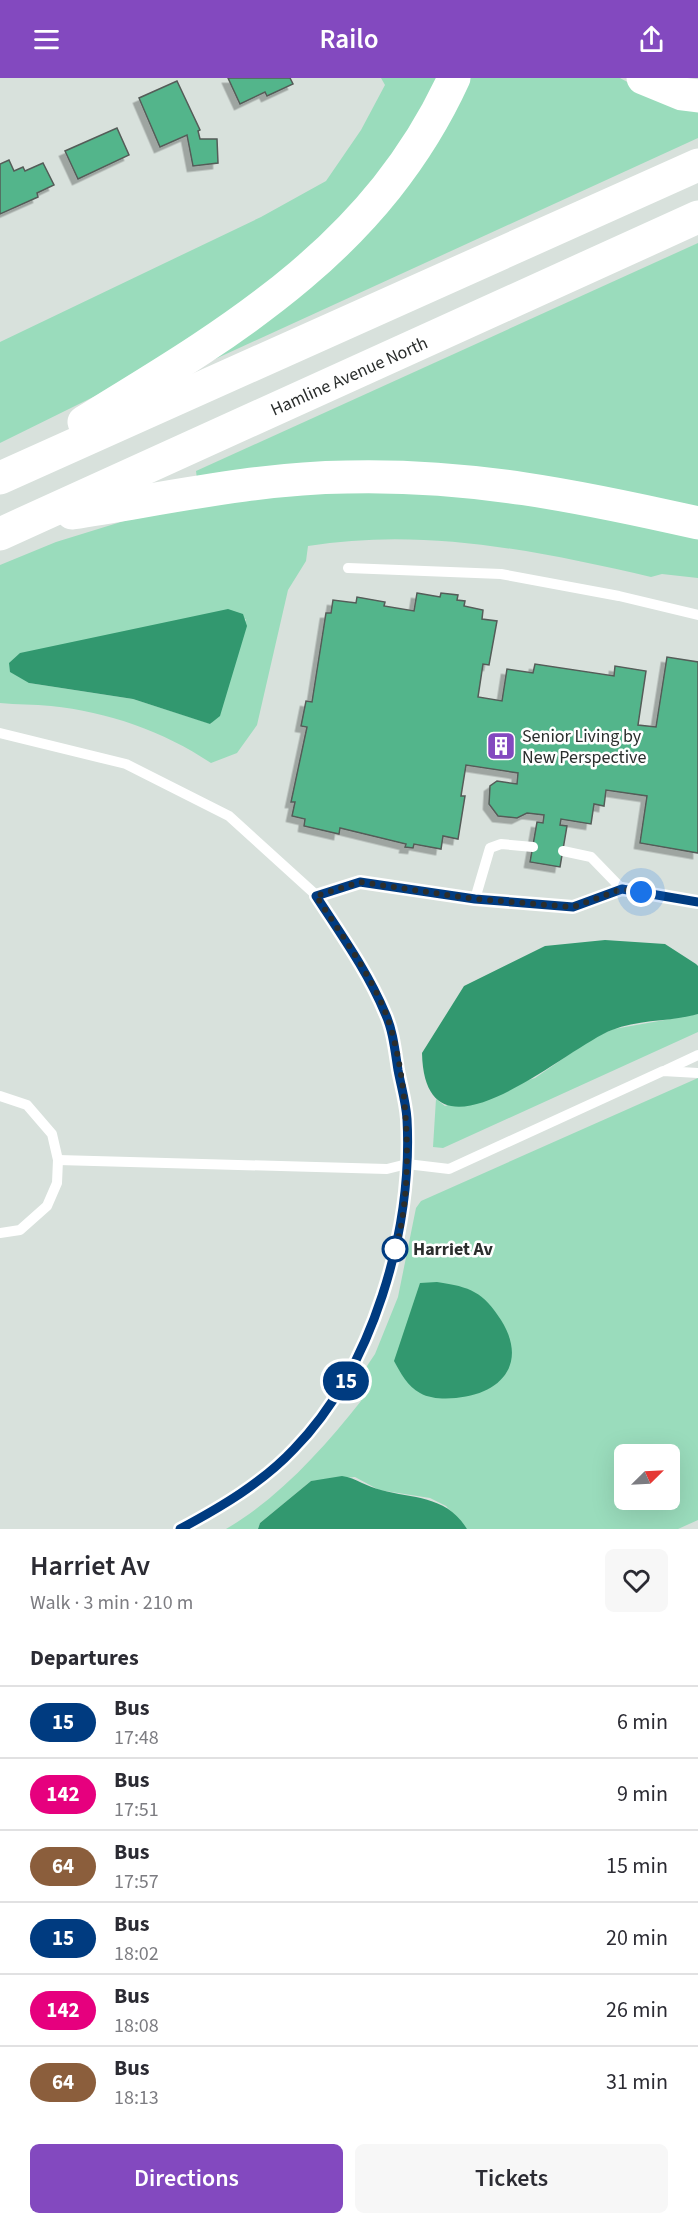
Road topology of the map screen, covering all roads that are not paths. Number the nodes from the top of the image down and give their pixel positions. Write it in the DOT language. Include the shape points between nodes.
graph roads {
  1 [pos="454,78"];
  2 [pos="643,78"];
  3 [pos="698,96"];
  4 [pos="698,165"];
  5 [pos="698,217"];
  6 [pos="0,472"];
  7 [pos="0,478"];
  8 [pos="35,518"];
  9 [pos="698,523"];
  10 [pos="0,534"];
  11 [pos="348,568"];
  12 [pos="698,615"];
  13 [pos="0,733"];
  14 [pos="533,847"];
  15 [pos="563,851"];
  16 [pos="622,889"];
  17 [pos="316,896"];
  18 [pos="475,899"];
  19 [pos="698,902"];
  20 [pos="698,1055"];
  21 [pos="663,1071"];
  22 [pos="698,1073"];
  23 [pos="0,1096"];
  24 [pos="58,1160"];
  25 [pos="407,1164"];
  26 [pos="0,1233"];
  27 [pos="180,1529"];
  1 -- 6 [label="highway" via="415,150 387,188 337,243 273,300"];
  2 -- 3 [label="highway" via="682,94"];
  4 -- 7 [label="highway"];
  5 -- 8 [label="highway, Hamline Avenue North"];
  8 -- 9 [label="highway" via="253,484 346,477 443,478 536,489"];
  8 -- 10 [label="highway, Hamline Avenue North"];
  11 -- 12 [label="lane" via="501,574"];
  13 -- 17 [label="lane" via="126,764 229,816"];
  14 -- 18 [label="lane" via="501,844 490,848"];
  15 -- 16 [label="lane" via="591,857"];
  16 -- 18 [label="lane" via="573,907"];
  16 -- 19 [label="lane"];
  17 -- 18 [label="lane" via="360,882"];
  17 -- 25 [label="lane" via="386,1014 407,1118"];
  20 -- 21 [label="lane"];
  21 -- 22 [label="lane"];
  21 -- 25 [label="lane" via="449,1168"];
  23 -- 24 [label="lane" via="27,1105 52,1134"];
  24 -- 25 [label="lane" via="387,1169"];
  24 -- 26 [label="lane" via="57,1183 47,1206 20,1230"];
  25 -- 27 [label="lane" via="400,1236 378,1308 345,1384 295,1449 233,1500"];
}
